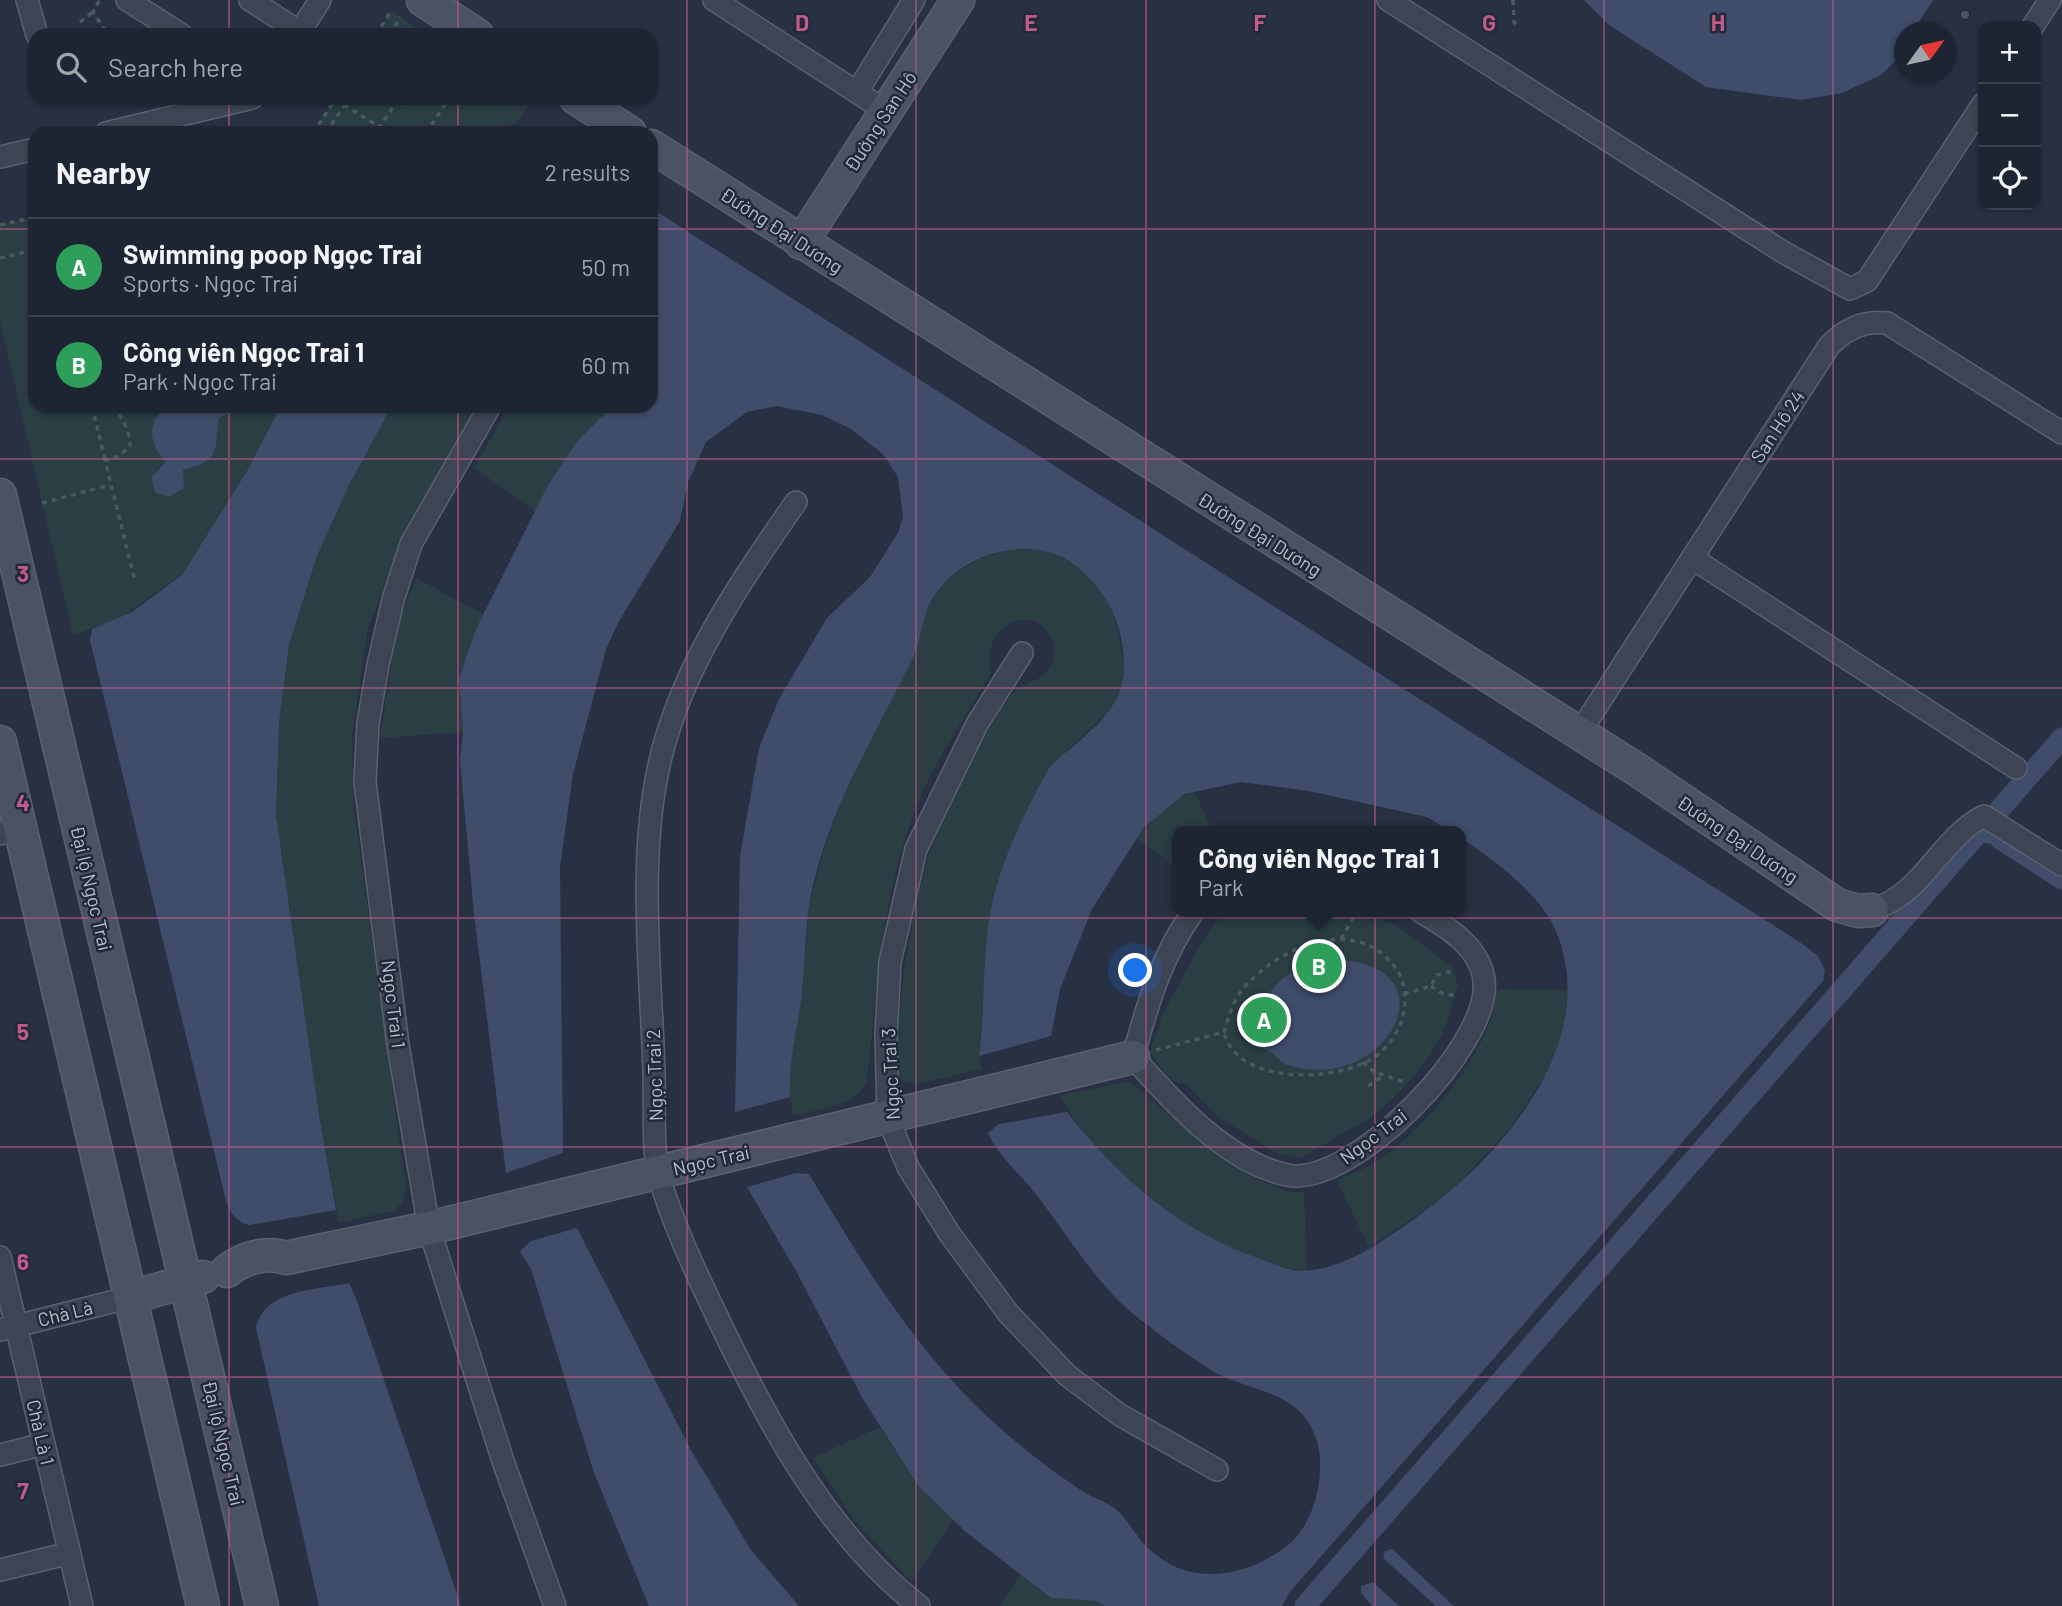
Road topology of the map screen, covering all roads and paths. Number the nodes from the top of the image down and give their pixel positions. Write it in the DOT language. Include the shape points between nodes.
graph roads {
  1 [pos="27,0"];
  2 [pos="127,0"];
  3 [pos="250,0"];
  4 [pos="320,0"];
  5 [pos="714,0"];
  6 [pos="914,0"];
  7 [pos="958,0"];
  8 [pos="1388,0"];
  9 [pos="1513,0"];
  10 [pos="2050,0"];
  11 [pos="99,1"];
  12 [pos="412,9"];
  13 [pos="391,11"];
  14 [pos="93,12"];
  15 [pos="2036,21"];
  16 [pos="80,22"];
  17 [pos="35,28"];
  18 [pos="103,28"];
  19 [pos="171,28"];
  20 [pos="290,28"];
  21 [pos="303,28"];
  22 [pos="380,28"];
  23 [pos="396,28"];
  24 [pos="460,28"];
  25 [pos="1518,28"];
  26 [pos="857,92"];
  27 [pos="223,105"];
  28 [pos="331,105"];
  29 [pos="344,105"];
  30 [pos="394,105"];
  31 [pos="444,105"];
  32 [pos="587,105"];
  33 [pos="886,111"];
  34 [pos="1978,112"];
  35 [pos="135,126"];
  36 [pos="318,126"];
  37 [pos="330,126"];
  38 [pos="378,126"];
  39 [pos="381,126"];
  40 [pos="431,126"];
  41 [pos="619,126"];
  42 [pos="28,151"];
  43 [pos="658,151"];
  44 [pos="0,157"];
  45 [pos="28,219"];
  46 [pos="0,225"];
  47 [pos="801,243"];
  48 [pos="28,252"];
  49 [pos="0,258"];
  50 [pos="94,413"];
  51 [pos="119,413"];
  52 [pos="486,413"];
  53 [pos="2062,433"];
  54 [pos="106,460"];
  55 [pos="110,485"];
  56 [pos="0,495"];
  57 [pos="796,502"];
  58 [pos="42,503"];
  59 [pos="1692,558"];
  60 [pos="135,581"];
  61 [pos="1022,653"];
  62 [pos="1578,735"];
  63 [pos="0,742"];
  64 [pos="2016,768"];
  65 [pos="11,831"];
  66 [pos="2062,864"];
  67 [pos="1872,910"];
  68 [pos="1190,917"];
  69 [pos="1354,917"];
  70 [pos="1430,917"];
  71 [pos="1341,939"];
  72 [pos="1453,971"];
  73 [pos="1431,986"];
  74 [pos="1404,994"];
  75 [pos="1456,996"];
  76 [pos="1224,1032"];
  77 [pos="1142,1054"];
  78 [pos="1363,1062"];
  79 [pos="1383,1076"];
  80 [pos="1407,1083"];
  81 [pos="1368,1086"];
  82 [pos="888,1118"];
  83 [pos="658,1173"];
  84 [pos="429,1228"];
  85 [pos="0,1257"];
  86 [pos="185,1281"];
  87 [pos="131,1297"];
  88 [pos="8,1328"];
  89 [pos="44,1444"];
  90 [pos="0,1455"];
  91 [pos="1217,1470"];
  92 [pos="70,1553"];
  93 [pos="0,1570"];
  94 [pos="82,1606"];
  95 [pos="203,1606"];
  96 [pos="262,1606"];
  97 [pos="555,1606"];
  98 [pos="919,1606"];
  1 -- 17 [label="street"];
  2 -- 19 [label="street"];
  3 -- 20 [label="street"];
  4 -- 21 [label="street"];
  5 -- 26 [label="street"];
  6 -- 26 [label="street"];
  7 -- 33 [label="street, Đường San Hô"];
  8 -- 34 [label="street" via="1783,252 1850,289 1867,281"];
  9 -- 25 [label="path"];
  10 -- 15 [label="street"];
  11 -- 14 [label="path"];
  12 -- 23 [label="path"];
  12 -- 24 [label="street"];
  13 -- 22 [label="path"];
  14 -- 16 [label="path"];
  14 -- 18 [label="path"];
  26 -- 33 [label="street"];
  27 -- 35 [label="street"];
  28 -- 36 [label="path"];
  29 -- 37 [label="path"];
  29 -- 38 [label="path"];
  30 -- 39 [label="path"];
  31 -- 40 [label="path"];
  32 -- 41 [label="street"];
  33 -- 47 [label="street, Đường San Hô"];
  42 -- 44 [label="street"];
  43 -- 47 [label="street, Đường Đại Dương"];
  45 -- 46 [label="path"];
  47 -- 62 [label="street, Đường Đại Dương"];
  48 -- 49 [label="path"];
  50 -- 54 [label="path"];
  51 -- 54 [label="path" via="130,446"];
  52 -- 84 [label="street, Ngọc Trai 1" via="411,544 393,600 368,723 365,782 398,1045"];
  53 -- 59 [label="street, San Hô 24" via="1901,330 1887,323 1863,324 1838,336 1829,346"];
  54 -- 55 [label="path"];
  55 -- 58 [label="path"];
  55 -- 60 [label="path"];
  56 -- 86 [label="street, Đại lộ Ngọc Trai"];
  57 -- 83 [label="street, Ngọc Trai 2" via="722,614 686,683 660,759 649,837"];
  59 -- 62 [label="street, San Hô 24"];
  59 -- 64 [label="street" via="1784,626 1917,713"];
  61 -- 82 [label="street, Ngọc Trai 3" via="977,724 916,849 890,962"];
  62 -- 67 [label="street, Đường Đại Dương" via="1837,905"];
  63 -- 65 [label="street"];
  65 -- 87 [label="street"];
  66 -- 67 [label="street" via="1984,816 1970,823 1916,885"];
  68 -- 77 [label="street" via="1176,937 1148,1005"];
  69 -- 71 [label="path"];
  70 -- 77 [label="street, Ngọc Trai" via="1456,934 1477,959 1484,979 1484,1000 1477,1022 1424,1094 1355,1154 1327,1169 1307,1176 1288,1175 1264,1167 1214,1138 1190,1118"];
  71 -- 74 [label="path" via="1375,947 1399,972"];
  71 -- 76 [label="path" via="1287,952 1241,990"];
  72 -- 73 [label="path" via="1437,975"];
  73 -- 74 [label="path"];
  73 -- 75 [label="path"];
  74 -- 78 [label="path" via="1402,1023 1390,1043"];
  76 -- 77 [label="path"];
  76 -- 78 [label="path" via="1241,1061 1262,1070 1342,1071"];
  77 -- 82 [label="street, Ngọc Trai"];
  78 -- 79 [label="path"];
  79 -- 80 [label="path"];
  79 -- 81 [label="path"];
  82 -- 83 [label="street, Ngọc Trai"];
  82 -- 91 [label="street, Ngọc Trai 3" via="908,1167 1008,1313 1068,1374 1120,1415"];
  83 -- 84 [label="street, Ngọc Trai"];
  83 -- 98 [label="street, Ngọc Trai 2" via="684,1245 767,1414 814,1489 869,1561"];
  84 -- 86 [label="street, Ngọc Trai" via="286,1258 273,1253"];
  84 -- 97 [label="street, Ngọc Trai 1"];
  85 -- 88 [label="street, Chà Là 1"];
  86 -- 87 [label="street"];
  86 -- 96 [label="street, Đại lộ Ngọc Trai"];
  87 -- 88 [label="street, Chà Là"];
  87 -- 95 [label="street"];
  88 -- 89 [label="street, Chà Là 1"];
  89 -- 90 [label="street"];
  89 -- 92 [label="street, Chà Là 1"];
  92 -- 93 [label="street"];
  92 -- 94 [label="street, Chà Là 1"];
}
